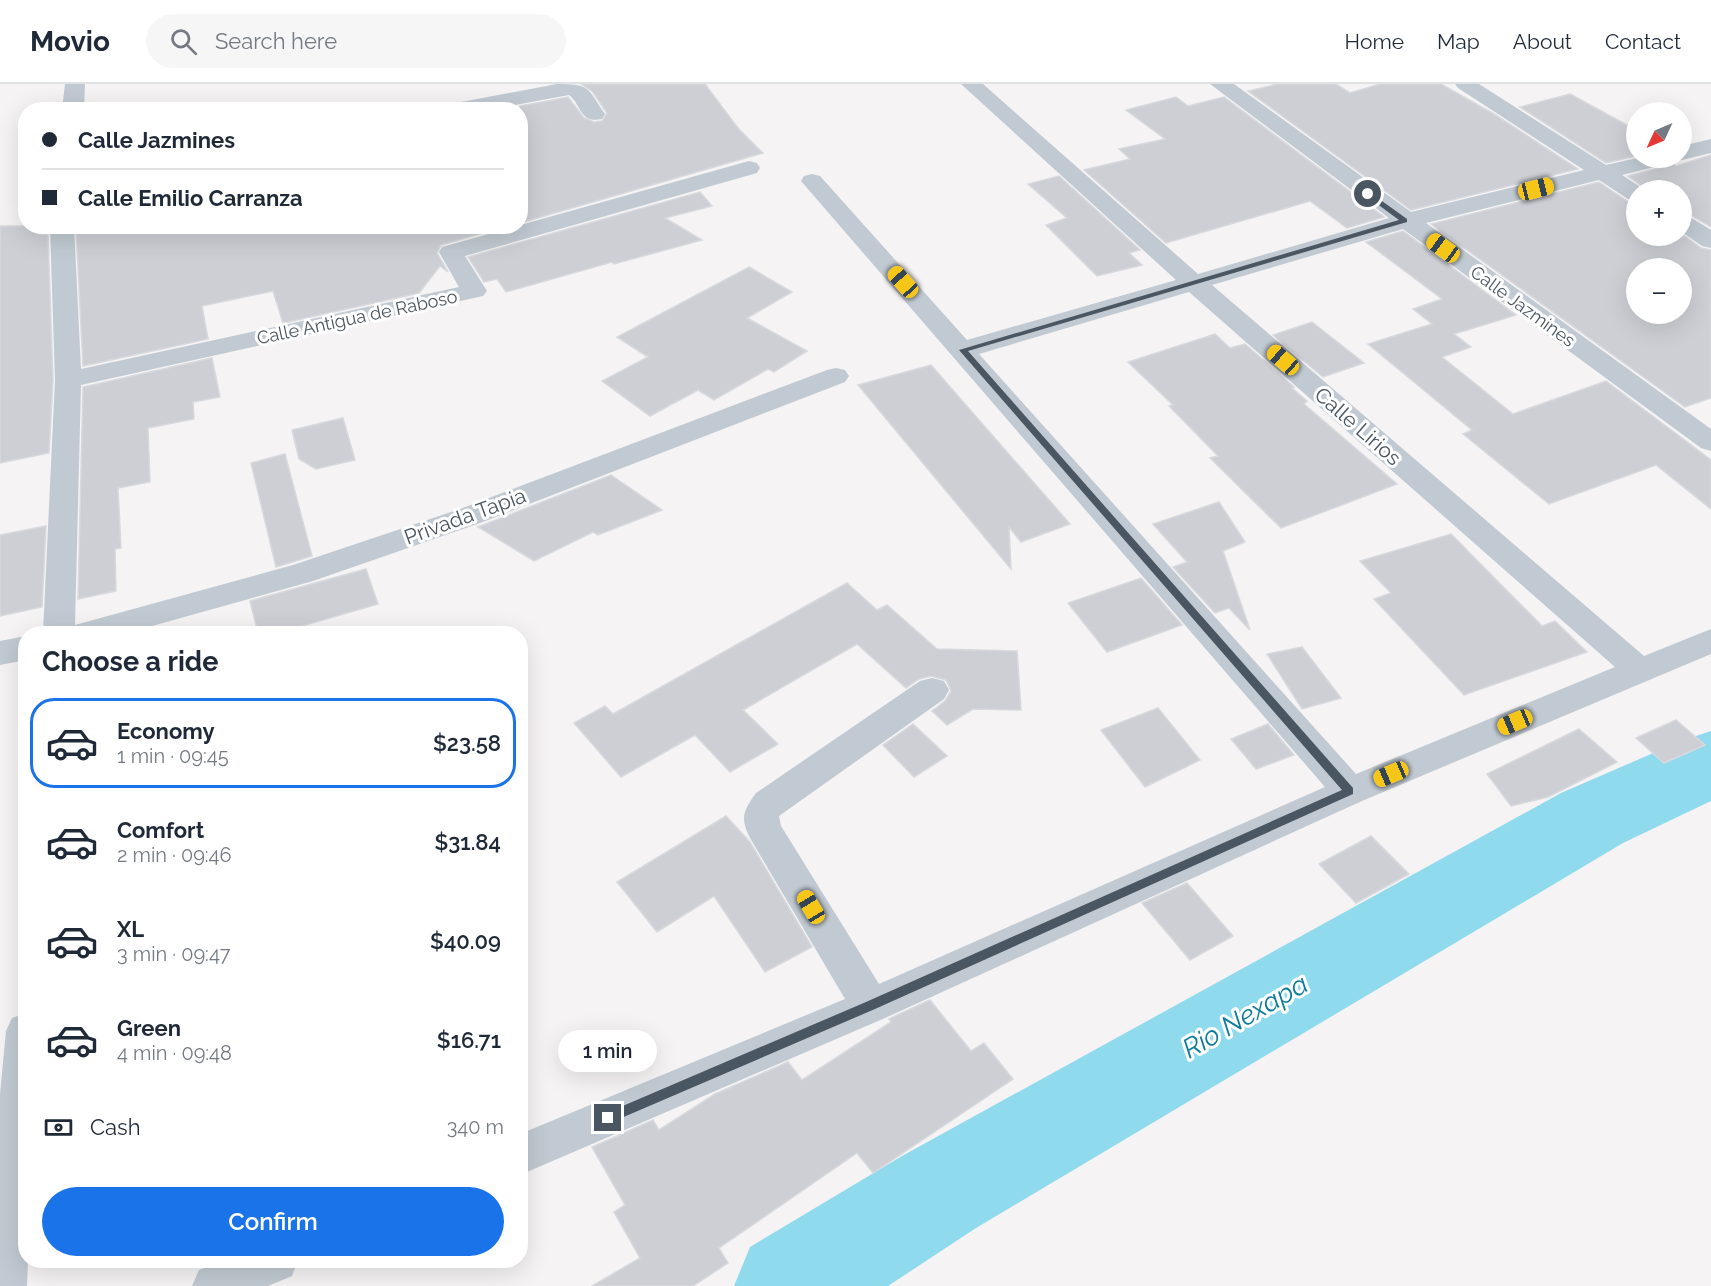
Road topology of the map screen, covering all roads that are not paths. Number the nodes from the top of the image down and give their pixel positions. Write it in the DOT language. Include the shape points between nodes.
graph roads {
  1 [pos="75,84"];
  2 [pos="469,84"];
  3 [pos="971,84"];
  4 [pos="1220,84"];
  5 [pos="1464,84"];
  6 [pos="74,102"];
  7 [pos="479,102"];
  8 [pos="486,102"];
  9 [pos="594,114"];
  10 [pos="1711,146"];
  11 [pos="1692,151"];
  12 [pos="1626,167"];
  13 [pos="749,168"];
  14 [pos="1601,173"];
  15 [pos="812,181"];
  16 [pos="1626,189"];
  17 [pos="1405,221"];
  18 [pos="1692,229"];
  19 [pos="528,230"];
  20 [pos="62,234"];
  21 [pos="515,234"];
  22 [pos="1711,241"];
  23 [pos="1193,282"];
  24 [pos="963,350"];
  25 [pos="836,376"];
  26 [pos="68,380"];
  27 [pos="1711,442"];
  28 [pos="59,626"];
  29 [pos="111,626"];
  30 [pos="1711,641"];
  31 [pos="18,650"];
  32 [pos="0,653"];
  33 [pos="1640,670"];
  34 [pos="932,690"];
  35 [pos="1350,791"];
  36 [pos="871,1006"];
  37 [pos="18,1124"];
  38 [pos="528,1152"];
  39 [pos="257,1268"];
  40 [pos="4,1286"];
  41 [pos="215,1286"];
  1 -- 6 [label="street"];
  2 -- 7 [label="street"];
  3 -- 23 [label="street, Calle Lirios"];
  4 -- 17 [label="street, Calle Jazmines"];
  5 -- 14 [label="street"];
  8 -- 9 [label="street" via="570,88 579,91"];
  10 -- 11 [label="street"];
  12 -- 14 [label="street"];
  13 -- 19 [label="street, Calle Antigua de Raboso"];
  14 -- 16 [label="street"];
  14 -- 17 [label="street"];
  15 -- 24 [label="street"];
  17 -- 23 [label="street"];
  17 -- 27 [label="street, Calle Jazmines"];
  18 -- 22 [label="street"];
  20 -- 26 [label="street"];
  21 -- 26 [label="street, Calle Antigua de Raboso" via="451,252 474,291"];
  23 -- 24 [label="street"];
  23 -- 33 [label="street, Calle Lirios"];
  24 -- 35 [label="street"];
  25 -- 29 [label="street, Privada Tapia" via="470,516 302,573"];
  26 -- 28 [label="street"];
  30 -- 33 [label="street"];
  31 -- 32 [label="street"];
  33 -- 35 [label="street"];
  34 -- 36 [label="street" via="769,803 761,814 763,828"];
  35 -- 36 [label="street"];
  36 -- 38 [label="street"];
  37 -- 40 [label="street"];
  39 -- 41 [label="street"];
}
